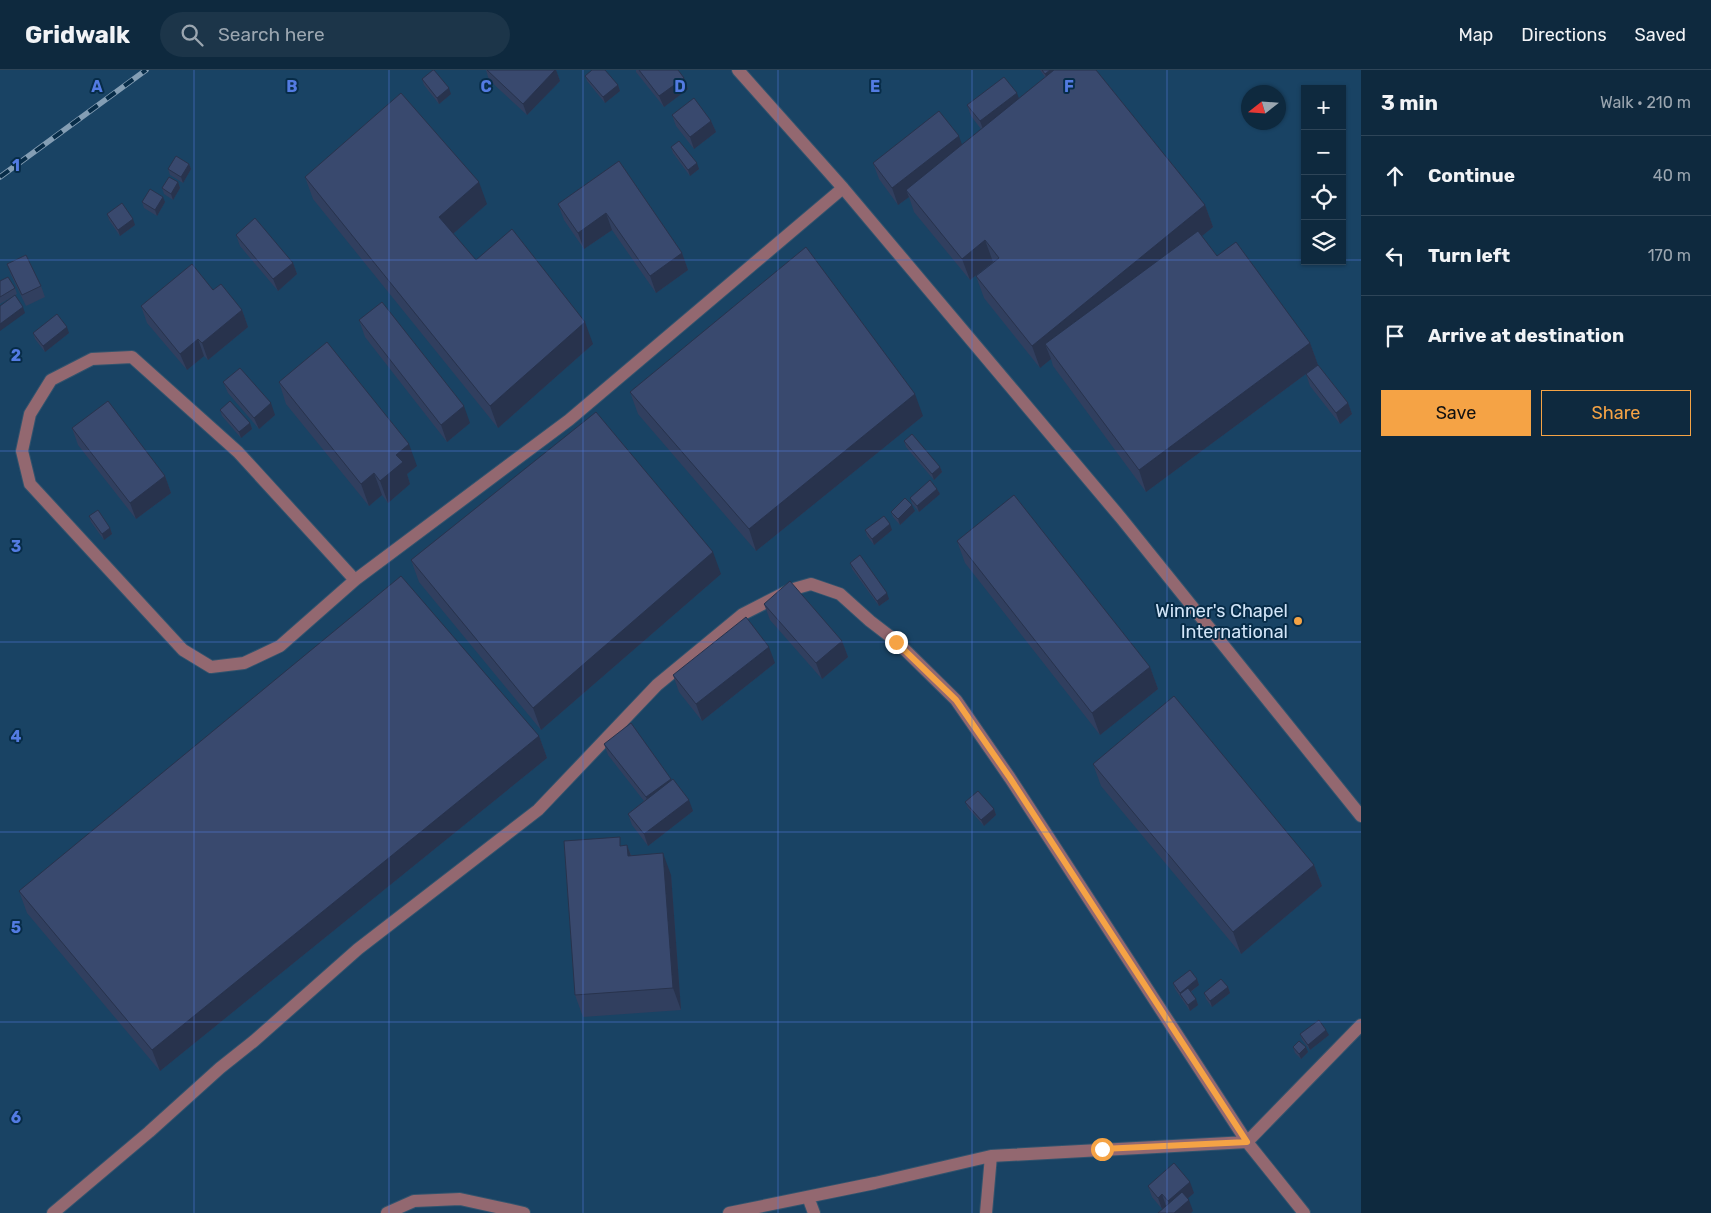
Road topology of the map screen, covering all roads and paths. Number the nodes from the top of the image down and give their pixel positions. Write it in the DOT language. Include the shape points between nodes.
graph roads {
  1 [pos="738,70"];
  2 [pos="843,188"];
  3 [pos="356,580"];
  4 [pos="1361,816"];
  5 [pos="1361,1025"];
  6 [pos="1247,1142"];
  7 [pos="991,1156"];
  8 [pos="808,1197"];
  9 [pos="53,1213"];
  10 [pos="387,1213"];
  11 [pos="524,1213"];
  12 [pos="729,1213"];
  13 [pos="814,1213"];
  14 [pos="986,1213"];
  15 [pos="1304,1213"];
  1 -- 2 [label="street"];
  2 -- 3 [label="street" via="569,420"];
  2 -- 4 [label="street" via="1121,518"];
  3 -- 3 [label="street" via="280,646 244,663 211,667 183,650 30,484 22,451 30,414 50,380 92,359 132,357 238,452"];
  5 -- 6 [label="street"];
  6 -- 7 [label="street"];
  6 -- 9 [label="street" via="956,700 840,594 811,584 790,590 743,614 657,685 538,810 358,949"];
  6 -- 15 [label="street"];
  7 -- 8 [label="street"];
  7 -- 14 [label="street"];
  8 -- 12 [label="street"];
  8 -- 13 [label="street"];
  10 -- 11 [label="street" via="414,1202 460,1199"];
}
